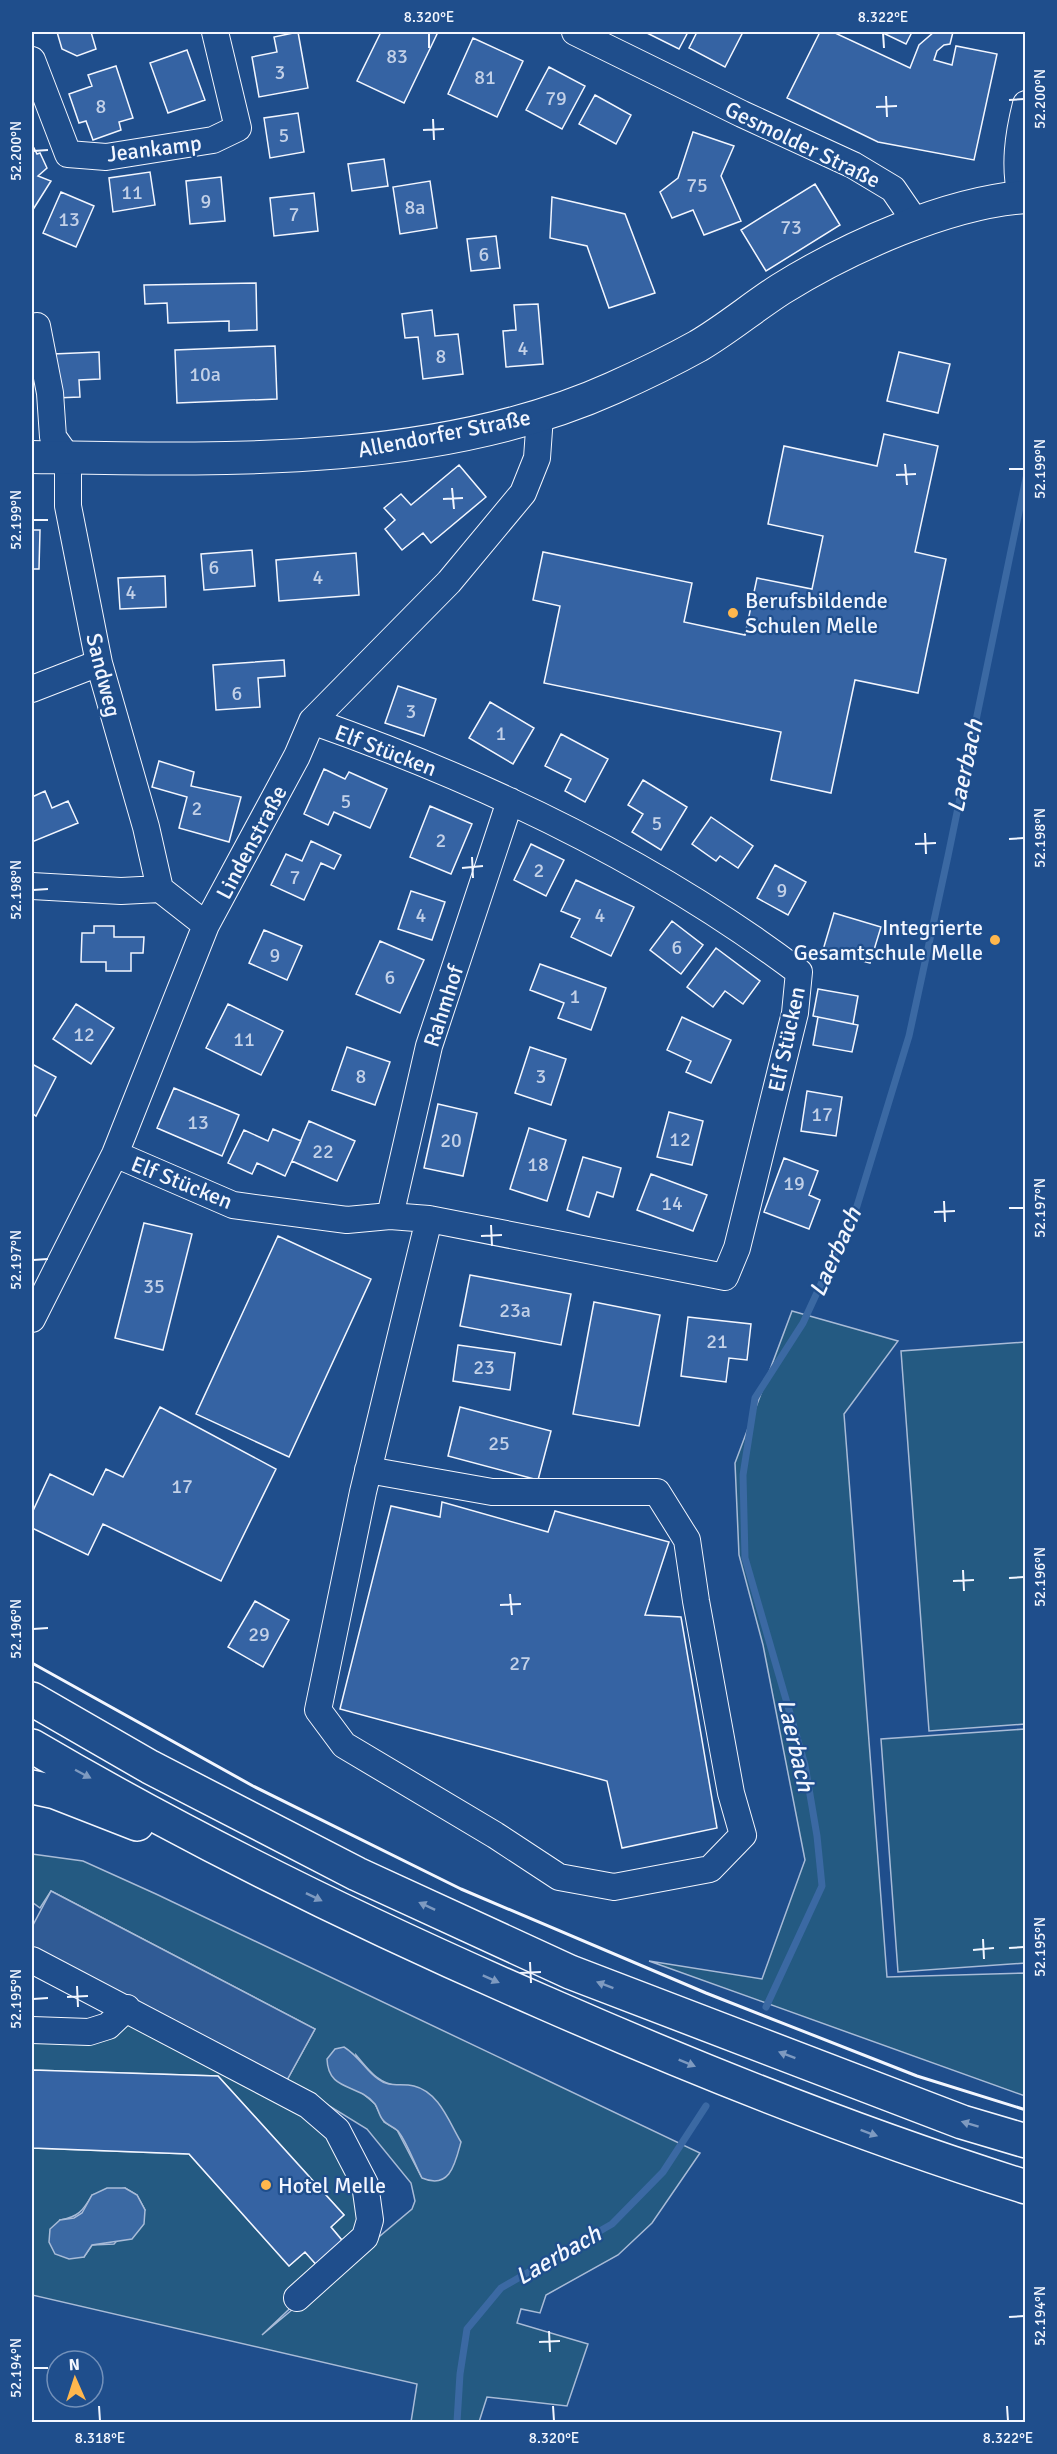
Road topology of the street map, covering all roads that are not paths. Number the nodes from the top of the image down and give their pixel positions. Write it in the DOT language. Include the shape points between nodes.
graph roads {
  1 [pos="215,32"];
  2 [pos="574,32"];
  3 [pos="32,60"];
  4 [pos="1026,104"];
  5 [pos="1023,197"];
  6 [pos="917,224"];
  7 [pos="37,326"];
  8 [pos="540,416"];
  9 [pos="32,457"];
  10 [pos="68,458"];
  11 [pos="99,663"];
  12 [pos="32,689"];
  13 [pos="312,721"];
  14 [pos="510,801"];
  15 [pos="32,886"];
  16 [pos="160,889"];
  17 [pos="206,925"];
  18 [pos="115,1154"];
  19 [pos="390,1216"];
  20 [pos="429,1219"];
  21 [pos="32,1320"];
  22 [pos="368,1470"];
  23 [pos="32,1699"];
  24 [pos="32,1746"];
  25 [pos="32,1787"];
  26 [pos="261,1871"];
  27 [pos="32,1960"];
  28 [pos="126,2008"];
  29 [pos="32,2030"];
  30 [pos="1026,2141"];
  31 [pos="1026,2187"];
  32 [pos="297,2298"];
  1 -- 3 [label="street, Jeankamp" via="238,128 213,140 106,157 68,154"];
  2 -- 6 [label="street, Gesmolder Straße" via="853,165 893,189"];
  4 -- 5 [label="street" via="1016,174"];
  5 -- 6 [label="main road" via="970,206"];
  6 -- 8 [label="main road, Allendorfer Straße" via="829,262 699,345 611,388"];
  7 -- 10 [label="street" via="50,393 53,437"];
  8 -- 10 [label="main road, Allendorfer Straße" via="420,442 340,453 191,459"];
  8 -- 13 [label="street, Lindenstraße" via="537,458 523,493 449,582"];
  9 -- 10 [label="main road, Allendorfer Straße"];
  10 -- 11 [label="street, Sandweg" via="68,506"];
  11 -- 12 [label="street"];
  11 -- 16 [label="street, Sandweg"];
  13 -- 14 [label="street, Elf Stücken" via="388,748"];
  13 -- 17 [label="street, Lindenstraße"];
  14 -- 19 [label="street, Rahmhof" via="429,1046"];
  14 -- 20 [label="street, Elf Stücken" via="606,847 753,937 800,972 795,1013 737,1248 724,1277"];
  15 -- 16 [label="street"];
  16 -- 17 [label="street"];
  17 -- 18 [label="street, Lindenstraße"];
  18 -- 19 [label="street, Elf Stücken" via="233,1205 347,1220"];
  18 -- 21 [label="street, Lindenstraße"];
  19 -- 20 [label="street, Elf Stücken"];
  20 -- 22 [label="street"];
  22 -- 22 [label="street" via="318,1710 344,1745 495,1834 559,1877 614,1887 710,1869 743,1835 731,1793 687,1540 657,1492 492,1492"];
  30 -- 23 [label="highway, one-way" via="962,2122 570,1972 357,1874 150,1767"];
  24 -- 26 [label="highway, one-way"];
  25 -- 26 [label="highway" via="55,1792"];
  26 -- 31 [label="highway, one-way" via="434,1954 632,2041 795,2106"];
  27 -- 28 [label="street"];
  28 -- 29 [label="street" via="108,2026 89,2032"];
  28 -- 32 [label="street" via="308,2105 337,2130 365,2184 369,2220 365,2237"];
}
